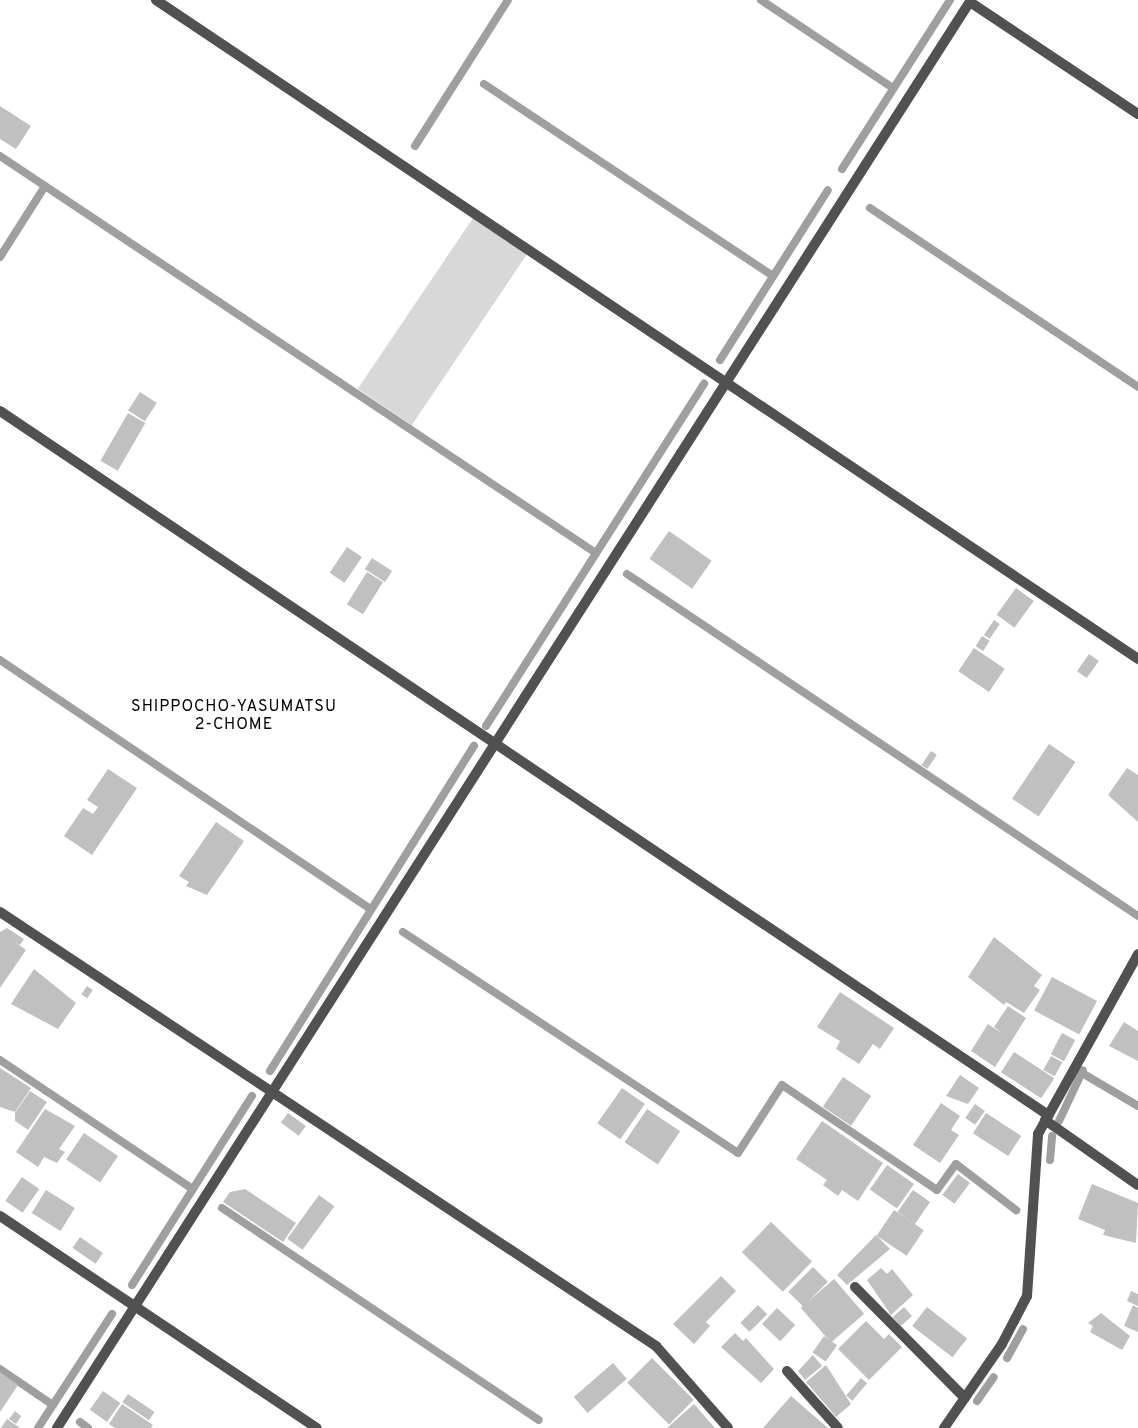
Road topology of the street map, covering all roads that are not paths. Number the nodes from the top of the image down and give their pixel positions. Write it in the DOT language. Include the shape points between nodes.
graph roads {
  1 [pos="156,0"];
  2 [pos="970,1"];
  3 [pos="1138,114"];
  4 [pos="727,383"];
  5 [pos="0,411"];
  6 [pos="1138,659"];
  7 [pos="494,743"];
  8 [pos="0,912"];
  9 [pos="1138,954"];
  10 [pos="272,1092"];
  11 [pos="1046,1118"];
  12 [pos="1138,1185"];
  13 [pos="0,1216"];
  14 [pos="854,1287"];
  15 [pos="134,1308"];
  16 [pos="787,1371"];
  17 [pos="965,1398"];
  18 [pos="57,1428"];
  19 [pos="317,1428"];
  20 [pos="728,1428"];
  21 [pos="838,1428"];
  22 [pos="944,1428"];
  1 -- 4 [label="street"];
  2 -- 3 [label="street"];
  2 -- 4 [label="street"];
  4 -- 6 [label="street"];
  4 -- 7 [label="street"];
  5 -- 7 [label="street"];
  7 -- 10 [label="street"];
  7 -- 11 [label="street"];
  8 -- 10 [label="street"];
  9 -- 11 [label="street"];
  10 -- 15 [label="street"];
  10 -- 20 [label="street" via="656,1346"];
  11 -- 12 [label="street"];
  11 -- 17 [label="street" via="1038,1134 1027,1296"];
  13 -- 15 [label="street"];
  14 -- 17 [label="street"];
  15 -- 18 [label="street"];
  15 -- 19 [label="street"];
  16 -- 21 [label="street"];
  17 -- 22 [label="street"];
}
